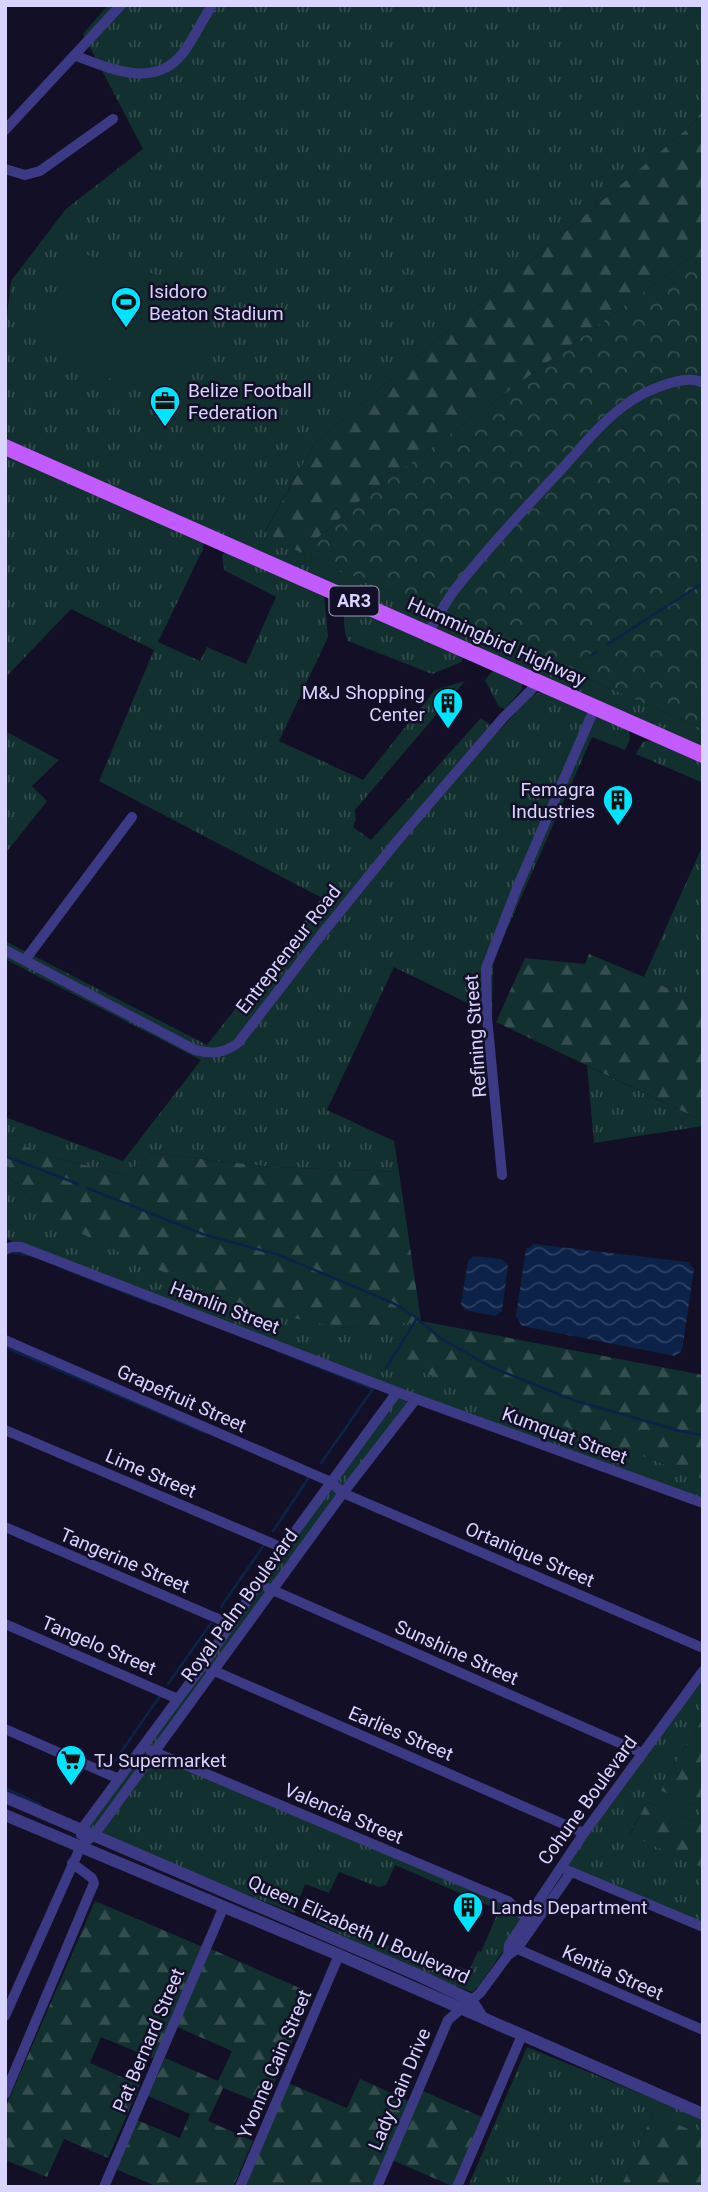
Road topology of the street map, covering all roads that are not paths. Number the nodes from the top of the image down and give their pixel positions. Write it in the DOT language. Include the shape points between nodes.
graph roads {
  1 [pos="121,5"];
  2 [pos="212,5"];
  3 [pos="76,56"];
  4 [pos="113,119"];
  5 [pos="5,130"];
  6 [pos="5,169"];
  7 [pos="703,383"];
  8 [pos="5,447"];
  9 [pos="428,633"];
  10 [pos="539,682"];
  11 [pos="595,707"];
  12 [pos="703,755"];
  13 [pos="132,817"];
  14 [pos="5,950"];
  15 [pos="25,960"];
  16 [pos="502,1175"];
  17 [pos="5,1250"];
  18 [pos="5,1340"];
  19 [pos="397,1392"];
  20 [pos="416,1399"];
  21 [pos="5,1430"];
  22 [pos="331,1482"];
  23 [pos="343,1493"];
  24 [pos="703,1503"];
  25 [pos="5,1527"];
  26 [pos="283,1548"];
  27 [pos="258,1584"];
  28 [pos="272,1590"];
  29 [pos="5,1624"];
  30 [pos="230,1624"];
  31 [pos="703,1648"];
  32 [pos="203,1665"];
  33 [pos="214,1670"];
  34 [pos="703,1671"];
  35 [pos="178,1699"];
  36 [pos="5,1729"];
  37 [pos="143,1747"];
  38 [pos="154,1752"];
  39 [pos="642,1753"];
  40 [pos="119,1779"];
  41 [pos="5,1797"];
  42 [pos="5,1815"];
  43 [pos="88,1832"];
  44 [pos="584,1833"];
  45 [pos="81,1846"];
  46 [pos="72,1863"];
  47 [pos="560,1868"];
  48 [pos="571,1872"];
  49 [pos="224,1906"];
  50 [pos="526,1918"];
  51 [pos="299,1922"];
  52 [pos="703,1927"];
  53 [pos="293,1936"];
  54 [pos="511,1950"];
  55 [pos="339,1955"];
  56 [pos="418,1975"];
  57 [pos="412,1988"];
  58 [pos="471,2000"];
  59 [pos="459,2009"];
  60 [pos="5,2016"];
  61 [pos="482,2018"];
  62 [pos="703,2030"];
  63 [pos="522,2035"];
  64 [pos="5,2094"];
  65 [pos="703,2113"];
  66 [pos="104,2187"];
  67 [pos="240,2187"];
  68 [pos="377,2187"];
  69 [pos="457,2187"];
  1 -- 3 [label="street"];
  2 -- 3 [label="street" via="181,55 158,72 124,72"];
  3 -- 5 [label="street"];
  4 -- 6 [label="street" via="40,171 25,175"];
  7 -- 9 [label="street" via="689,380 664,385 628,402 520,513 452,594"];
  8 -- 9 [label="main road, Hummingbird Highway / AR3"];
  9 -- 10 [label="main road, Hummingbird Highway / AR3"];
  10 -- 11 [label="main road, Hummingbird Highway / AR3"];
  10 -- 15 [label="street, Entrepreneur Road" via="398,840 238,1043 226,1051 195,1050"];
  11 -- 12 [label="main road, Hummingbird Highway / AR3"];
  11 -- 16 [label="street, Refining Street" via="486,968"];
  13 -- 15 [label="street"];
  14 -- 15 [label="street, Entrepreneur Road"];
  17 -- 19 [label="street, Hamlin Street" via="21,1247"];
  18 -- 22 [label="street, Grapefruit Street"];
  19 -- 20 [label="street, Hamlin Street"];
  19 -- 22 [label="street, Royal Palm Boulevard"];
  20 -- 23 [label="street, Royal Palm Boulevard"];
  20 -- 24 [label="street, Kumquat Street"];
  21 -- 26 [label="street, Lime Street"];
  22 -- 23 [label="street, Grapefruit Street"];
  22 -- 26 [label="street, Royal Palm Boulevard"];
  23 -- 28 [label="street, Royal Palm Boulevard"];
  23 -- 31 [label="street, Ortanique Street"];
  25 -- 30 [label="street, Tangerine Street"];
  26 -- 27 [label="street, Royal Palm Boulevard"];
  27 -- 28 [label="street, Sunshine Street"];
  27 -- 30 [label="street, Royal Palm Boulevard"];
  28 -- 33 [label="street, Royal Palm Boulevard"];
  28 -- 39 [label="street, Sunshine Street"];
  29 -- 35 [label="street, Tangelo Street"];
  30 -- 32 [label="street, Royal Palm Boulevard"];
  32 -- 33 [label="street, Earlies Street"];
  32 -- 35 [label="street, Royal Palm Boulevard"];
  33 -- 38 [label="street, Royal Palm Boulevard"];
  33 -- 44 [label="street, Earlies Street"];
  34 -- 39 [label="street, Cohune Boulevard"];
  35 -- 37 [label="street, Royal Palm Boulevard"];
  36 -- 40 [label="street"];
  37 -- 38 [label="street, Valencia Street"];
  37 -- 40 [label="street, Royal Palm Boulevard"];
  38 -- 43 [label="street, Royal Palm Boulevard"];
  38 -- 50 [label="street, Valencia Street" via="508,1901"];
  39 -- 44 [label="street, Cohune Boulevard"];
  40 -- 43 [label="street, Royal Palm Boulevard"];
  41 -- 43 [label="street, Queen Elizabeth II Boulevard"];
  42 -- 45 [label="street, Queen Elizabeth II Boulevard"];
  43 -- 45 [label="street"];
  43 -- 51 [label="street, Queen Elizabeth II Boulevard"];
  44 -- 47 [label="street, Cohune Boulevard"];
  45 -- 46 [label="street"];
  45 -- 49 [label="street, Queen Elizabeth II Boulevard"];
  46 -- 60 [label="street"];
  46 -- 64 [label="street" via="94,1883"];
  47 -- 48 [label="street"];
  47 -- 50 [label="street, Cohune Boulevard"];
  48 -- 52 [label="street"];
  48 -- 54 [label="street, Cohune Boulevard"];
  49 -- 53 [label="street, Queen Elizabeth II Boulevard"];
  49 -- 66 [label="street, Pat Bernard Street"];
  50 -- 54 [label="street, Cohune Boulevard"];
  51 -- 53 [label="street"];
  51 -- 56 [label="street, Queen Elizabeth II Boulevard"];
  53 -- 55 [label="street, Queen Elizabeth II Boulevard"];
  54 -- 58 [label="street, Cohune Boulevard"];
  54 -- 62 [label="street, Kentia Street"];
  55 -- 57 [label="street, Queen Elizabeth II Boulevard"];
  55 -- 67 [label="street, Yvonne Cain Street"];
  56 -- 57 [label="street"];
  56 -- 58 [label="street, Queen Elizabeth II Boulevard"];
  57 -- 59 [label="street, Queen Elizabeth II Boulevard"];
  58 -- 59 [label="street, Lady Cain Drive"];
  58 -- 61 [label="street, Queen Elizabeth II Boulevard"];
  59 -- 61 [label="street, Queen Elizabeth II Boulevard"];
  59 -- 68 [label="street, Lady Cain Drive" via="447,2020"];
  61 -- 63 [label="street"];
  63 -- 65 [label="street"];
  63 -- 69 [label="street"];
}
